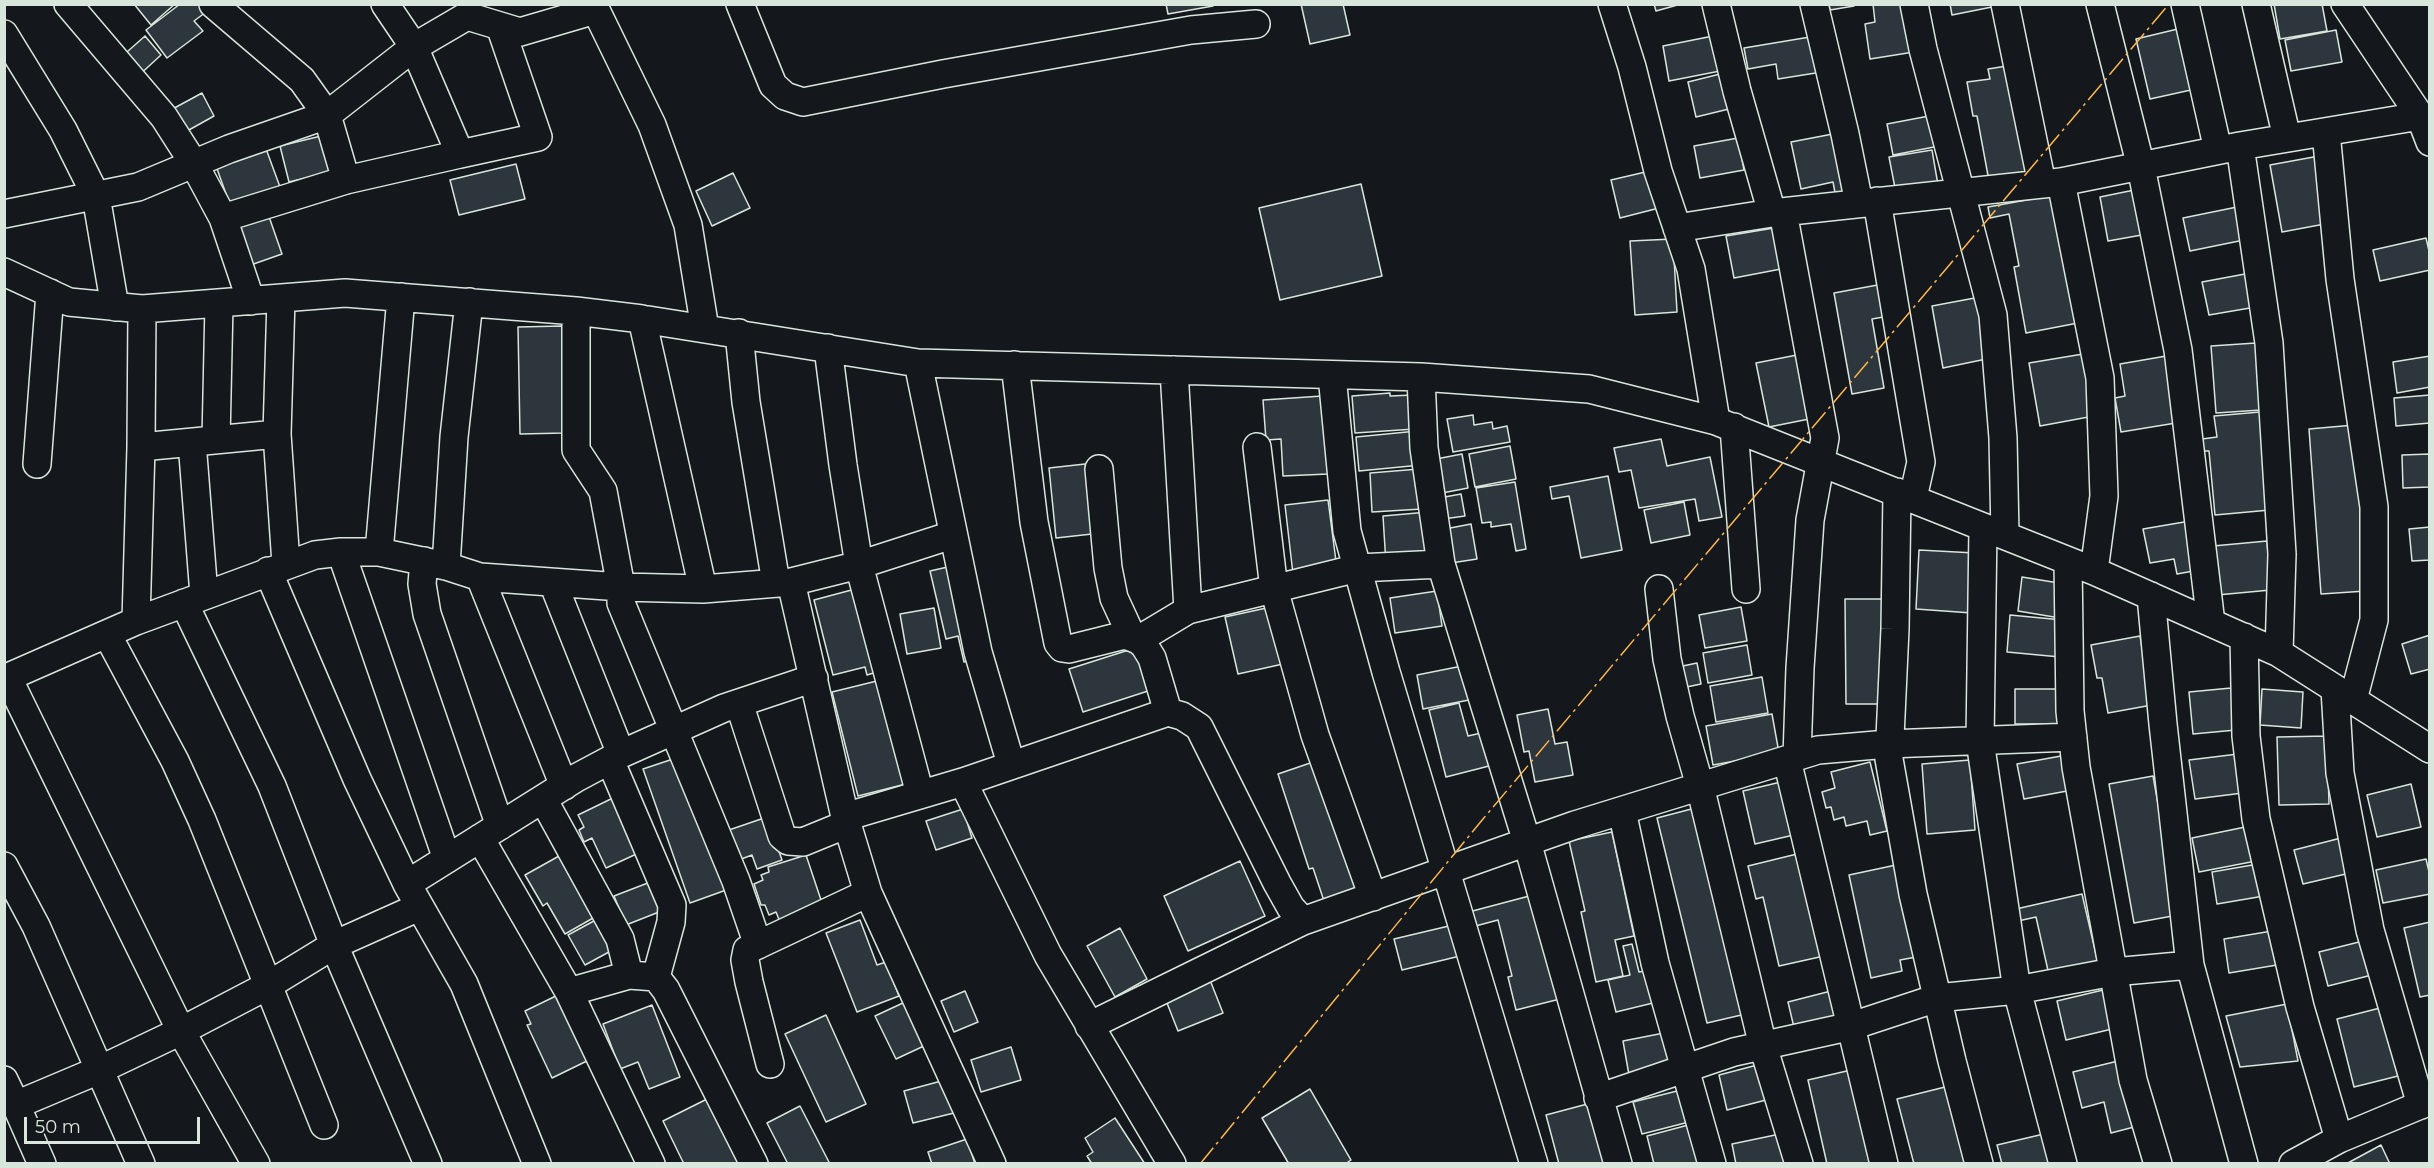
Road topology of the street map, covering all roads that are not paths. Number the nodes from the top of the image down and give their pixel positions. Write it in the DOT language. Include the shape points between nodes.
graph roads {
  1 [pos="68,4"];
  2 [pos="213,4"];
  3 [pos="384,4"];
  4 [pos="740,4"];
  5 [pos="1612,4"];
  6 [pos="1716,4"];
  7 [pos="1814,4"];
  8 [pos="1914,4"];
  9 [pos="2005,4"];
  10 [pos="2100,4"];
  11 [pos="2185,4"];
  12 [pos="2256,4"];
  13 [pos="2345,4"];
  14 [pos="594,7"];
  15 [pos="471,10"];
  16 [pos="1256,24"];
  17 [pos="500,26"];
  18 [pos="4,34"];
  19 [pos="414,47"];
  20 [pos="327,115"];
  21 [pos="2420,116"];
  22 [pos="2326,132"];
  23 [pos="2288,138"];
  24 [pos="2430,142"];
  25 [pos="2229,148"];
  26 [pos="460,154"];
  27 [pos="194,164"];
  28 [pos="2141,167"];
  29 [pos="346,180"];
  30 [pos="2051,183"];
  31 [pos="1961,193"];
  32 [pos="96,196"];
  33 [pos="1868,202"];
  34 [pos="1778,212"];
  35 [pos="4,214"];
  36 [pos="223,218"];
  37 [pos="1677,228"];
  38 [pos="4,272"];
  39 [pos="50,293"];
  40 [pos="401,297"];
  41 [pos="281,299"];
  42 [pos="251,302"];
  43 [pos="469,302"];
  44 [pos="219,304"];
  45 [pos="115,306"];
  46 [pos="142,309"];
  47 [pos="576,311"];
  48 [pos="642,319"];
  49 [pos="705,329"];
  50 [pos="739,333"];
  51 [pos="828,348"];
  52 [pos="918,363"];
  53 [pos="1015,365"];
  54 [pos="1174,370"];
  55 [pos="1332,375"];
  56 [pos="1421,377"];
  57 [pos="1725,424"];
  58 [pos="277,434"];
  59 [pos="204,441"];
  60 [pos="141,447"];
  61 [pos="1257,447"];
  62 [pos="1819,460"];
  63 [pos="37,464"];
  64 [pos="1100,469"];
  65 [pos="1905,495"];
  66 [pos="1994,531"];
  67 [pos="952,535"];
  68 [pos="340,552"];
  69 [pos="379,552"];
  70 [pos="2068,561"];
  71 [pos="435,564"];
  72 [pos="1441,564"];
  73 [pos="859,565"];
  74 [pos="277,568"];
  75 [pos="1358,568"];
  76 [pos="2094,571"];
  77 [pos="480,578"];
  78 [pos="553,583"];
  79 [pos="783,583"];
  80 [pos="621,588"];
  81 [pos="704,589"];
  82 [pos="1274,589"];
  83 [pos="1659,589"];
  84 [pos="1746,589"];
  85 [pos="2151,596"];
  86 [pos="194,599"];
  87 [pos="1188,610"];
  88 [pos="136,621"];
  89 [pos="2211,623"];
  90 [pos="107,634"];
  91 [pos="2244,637"];
  92 [pos="1135,638"];
  93 [pos="2279,653"];
  94 [pos="814,678"];
  95 [pos="6,679"];
  96 [pos="2344,694"];
  97 [pos="739,703"];
  98 [pos="1167,712"];
  99 [pos="674,729"];
  100 [pos="2073,737"];
  101 [pos="1980,741"];
  102 [pos="1888,744"];
  103 [pos="2430,748"];
  104 [pos="615,757"];
  105 [pos="1792,758"];
  106 [pos="1011,764"];
  107 [pos="963,782"];
  108 [pos="1700,786"];
  109 [pos="554,792"];
  110 [pos="920,794"];
  111 [pos="1622,811"];
  112 [pos="846,821"];
  113 [pos="490,832"];
  114 [pos="1527,842"];
  115 [pos="447,859"];
  116 [pos="4,866"];
  117 [pos="1446,871"];
  118 [pos="867,893"];
  119 [pos="413,895"];
  120 [pos="1373,897"];
  121 [pos="1303,921"];
  122 [pos="334,945"];
  123 [pos="758,945"];
  124 [pos="2190,965"];
  125 [pos="2113,972"];
  126 [pos="629,975"];
  127 [pos="656,977"];
  128 [pos="267,986"];
  129 [pos="2017,990"];
  130 [pos="569,992"];
  131 [pos="1937,998"];
  132 [pos="1089,1026"];
  133 [pos="1851,1026"];
  134 [pos="181,1031"];
  135 [pos="1763,1046"];
  136 [pos="770,1064"];
  137 [pos="1685,1069"];
  138 [pos="99,1070"];
  139 [pos="4,1080"];
  140 [pos="1598,1098"];
  141 [pos="2425,1103"];
  142 [pos="16,1122"];
  143 [pos="324,1125"];
  144 [pos="2339,1139"];
  145 [pos="2299,1162"];
  146 [pos="42,1164"];
  147 [pos="141,1164"];
  148 [pos="256,1164"];
  149 [pos="428,1164"];
  150 [pos="537,1164"];
  151 [pos="651,1164"];
  152 [pos="754,1164"];
  153 [pos="992,1164"];
  154 [pos="1172,1164"];
  155 [pos="1534,1164"];
  156 [pos="1618,1164"];
  157 [pos="1712,1164"];
  158 [pos="1799,1164"];
  159 [pos="1884,1164"];
  160 [pos="1979,1164"];
  161 [pos="2063,1164"];
  162 [pos="2158,1164"];
  163 [pos="2244,1164"];
  1 -- 27 [label="street" via="164,117"];
  2 -- 20 [label="street" via="302,80"];
  3 -- 19 [label="street"];
  4 -- 16 [label="street" via="773,86 785,96 803,102 1181,32"];
  5 -- 37 [label="street"];
  6 -- 34 [label="street" via="1737,91"];
  7 -- 33 [label="street" via="1845,134"];
  8 -- 31 [label="street"];
  9 -- 30 [label="street"];
  10 -- 28 [label="street"];
  11 -- 25 [label="street"];
  12 -- 23 [label="street"];
  13 -- 21 [label="street"];
  14 -- 17 [label="street" via="520,32"];
  14 -- 49 [label="street" via="652,125 688,225"];
  15 -- 17 [label="street"];
  15 -- 19 [label="street"];
  17 -- 26 [label="street" via="538,137"];
  18 -- 32 [label="street" via="63,129"];
  19 -- 20 [label="street"];
  19 -- 26 [label="street"];
  20 -- 27 [label="street"];
  20 -- 29 [label="street"];
  21 -- 22 [label="street"];
  21 -- 24 [label="street"];
  22 -- 23 [label="street"];
  22 -- 96 [label="street" via="2340,279 2374,507 2374,620"];
  23 -- 25 [label="street"];
  25 -- 28 [label="street"];
  25 -- 93 [label="street" via="2269,343 2282,554"];
  26 -- 29 [label="street"];
  27 -- 32 [label="street" via="138,186"];
  27 -- 36 [label="street"];
  28 -- 30 [label="street"];
  28 -- 89 [label="street" via="2178,350"];
  29 -- 36 [label="street"];
  30 -- 31 [label="street"];
  30 -- 76 [label="street" via="2100,378 2104,496"];
  31 -- 33 [label="street"];
  31 -- 66 [label="street" via="1993,315 2003,438"];
  32 -- 35 [label="street"];
  32 -- 45 [label="street"];
  33 -- 34 [label="street"];
  33 -- 65 [label="street" via="1921,462"];
  34 -- 37 [label="street"];
  34 -- 62 [label="street" via="1825,438"];
  36 -- 42 [label="street"];
  37 -- 57 [label="street" via="1691,269"];
  38 -- 39 [label="street"];
  39 -- 45 [label="street" via="69,302"];
  39 -- 63 [label="street"];
  40 -- 41 [label="street" via="345,293"];
  40 -- 43 [label="street"];
  40 -- 69 [label="street"];
  41 -- 42 [label="street"];
  41 -- 58 [label="street"];
  42 -- 44 [label="street"];
  43 -- 47 [label="street"];
  43 -- 71 [label="street"];
  44 -- 46 [label="street"];
  44 -- 59 [label="street"];
  45 -- 46 [label="street"];
  46 -- 60 [label="street"];
  47 -- 48 [label="street"];
  47 -- 80 [label="street" via="576,450 603,491"];
  48 -- 49 [label="street"];
  48 -- 81 [label="street"];
  49 -- 50 [label="street"];
  50 -- 51 [label="street"];
  50 -- 79 [label="street" via="746,402"];
  51 -- 52 [label="street"];
  51 -- 73 [label="street"];
  52 -- 53 [label="street"];
  52 -- 67 [label="street"];
  53 -- 54 [label="street"];
  53 -- 92 [label="street" via="1034,522 1058,644 1069,649 1125,635"];
  54 -- 55 [label="street"];
  54 -- 87 [label="street"];
  55 -- 56 [label="street"];
  55 -- 75 [label="street" via="1347,531"];
  56 -- 57 [label="street" via="1589,389"];
  56 -- 72 [label="street" via="1424,448"];
  57 -- 62 [label="street"];
  57 -- 84 [label="street"];
  58 -- 59 [label="street"];
  58 -- 74 [label="street"];
  59 -- 60 [label="street"];
  59 -- 86 [label="street"];
  60 -- 88 [label="street"];
  61 -- 82 [label="street"];
  62 -- 65 [label="street"];
  62 -- 105 [label="street" via="1810,520"];
  64 -- 92 [label="street" via="1114,598"];
  65 -- 66 [label="street"];
  65 -- 102 [label="street"];
  66 -- 70 [label="street"];
  66 -- 101 [label="street"];
  67 -- 73 [label="street"];
  67 -- 106 [label="street" via="978,652"];
  68 -- 69 [label="street"];
  68 -- 74 [label="street" via="315,555"];
  68 -- 115 [label="street"];
  69 -- 71 [label="street"];
  70 -- 76 [label="street"];
  70 -- 100 [label="street"];
  71 -- 77 [label="street"];
  71 -- 113 [label="street" via="422,584 427,614"];
  72 -- 75 [label="street"];
  72 -- 114 [label="street"];
  73 -- 79 [label="street"];
  73 -- 110 [label="street"];
  74 -- 86 [label="street"];
  74 -- 119 [label="street" via="357,779"];
  75 -- 82 [label="street"];
  75 -- 117 [label="street"];
  76 -- 85 [label="street"];
  77 -- 78 [label="street"];
  77 -- 109 [label="street"];
  78 -- 80 [label="street"];
  78 -- 104 [label="street"];
  79 -- 81 [label="street"];
  79 -- 94 [label="street"];
  80 -- 81 [label="street"];
  80 -- 99 [label="street" via="621,603"];
  82 -- 87 [label="street"];
  82 -- 120 [label="street" via="1315,735"];
  83 -- 108 [label="street" via="1667,659"];
  85 -- 89 [label="street"];
  85 -- 124 [label="street"];
  86 -- 88 [label="street"];
  86 -- 122 [label="street"];
  87 -- 92 [label="street"];
  88 -- 90 [label="street"];
  89 -- 91 [label="street"];
  90 -- 95 [label="street"];
  90 -- 128 [label="street" via="202,820"];
  91 -- 93 [label="street"];
  91 -- 144 [label="street" via="2246,736 2256,819 2300,1007"];
  92 -- 98 [label="street" via="1152,658"];
  93 -- 96 [label="street"];
  94 -- 97 [label="street"];
  94 -- 112 [label="street"];
  95 -- 134 [label="street"];
  96 -- 103 [label="street"];
  96 -- 141 [label="street" via="2340,773 2370,930"];
  97 -- 99 [label="street"];
  97 -- 112 [label="street" via="782,836 788,841 803,842"];
  98 -- 106 [label="street"];
  98 -- 121 [label="street" via="1199,727 1277,883 1291,909"];
  99 -- 104 [label="street"];
  99 -- 123 [label="street"];
  100 -- 101 [label="street"];
  100 -- 125 [label="street"];
  101 -- 102 [label="street"];
  101 -- 129 [label="street"];
  102 -- 105 [label="street" via="1818,750"];
  102 -- 131 [label="street" via="1913,894"];
  104 -- 109 [label="street"];
  104 -- 127 [label="street" via="672,905"];
  105 -- 108 [label="street"];
  105 -- 133 [label="street"];
  106 -- 107 [label="street"];
  107 -- 110 [label="street"];
  107 -- 132 [label="street" via="1048,955"];
  108 -- 111 [label="street"];
  108 -- 135 [label="street"];
  109 -- 113 [label="street"];
  109 -- 126 [label="street" via="620,939"];
  110 -- 112 [label="street"];
  111 -- 114 [label="street"];
  111 -- 137 [label="street" via="1655,963"];
  112 -- 118 [label="street"];
  113 -- 115 [label="street"];
  113 -- 130 [label="street"];
  114 -- 117 [label="street"];
  114 -- 140 [label="street"];
  115 -- 119 [label="street"];
  116 -- 138 [label="street" via="36,926"];
  117 -- 120 [label="street"];
  117 -- 155 [label="street"];
  118 -- 123 [label="street"];
  118 -- 153 [label="street"];
  119 -- 122 [label="street"];
  119 -- 150 [label="street" via="464,984"];
  120 -- 121 [label="street"];
  121 -- 132 [label="street"];
  122 -- 128 [label="street"];
  122 -- 149 [label="street"];
  123 -- 136 [label="street" via="747,950 745,960"];
  124 -- 125 [label="street"];
  124 -- 163 [label="street"];
  125 -- 129 [label="street"];
  125 -- 162 [label="street" via="2133,1080"];
  126 -- 127 [label="street"];
  126 -- 130 [label="street"];
  127 -- 152 [label="street"];
  128 -- 134 [label="street"];
  128 -- 143 [label="street"];
  129 -- 131 [label="street"];
  129 -- 161 [label="street"];
  130 -- 151 [label="street"];
  131 -- 133 [label="street"];
  131 -- 160 [label="street"];
  132 -- 154 [label="street"];
  133 -- 135 [label="street"];
  133 -- 159 [label="street"];
  134 -- 138 [label="street"];
  134 -- 148 [label="street"];
  135 -- 137 [label="street"];
  135 -- 158 [label="street"];
  137 -- 140 [label="street"];
  137 -- 157 [label="street"];
  138 -- 142 [label="street"];
  138 -- 147 [label="street"];
  139 -- 142 [label="street"];
  140 -- 156 [label="street"];
  141 -- 144 [label="street"];
  142 -- 146 [label="street"];
  144 -- 145 [label="street"];
}
